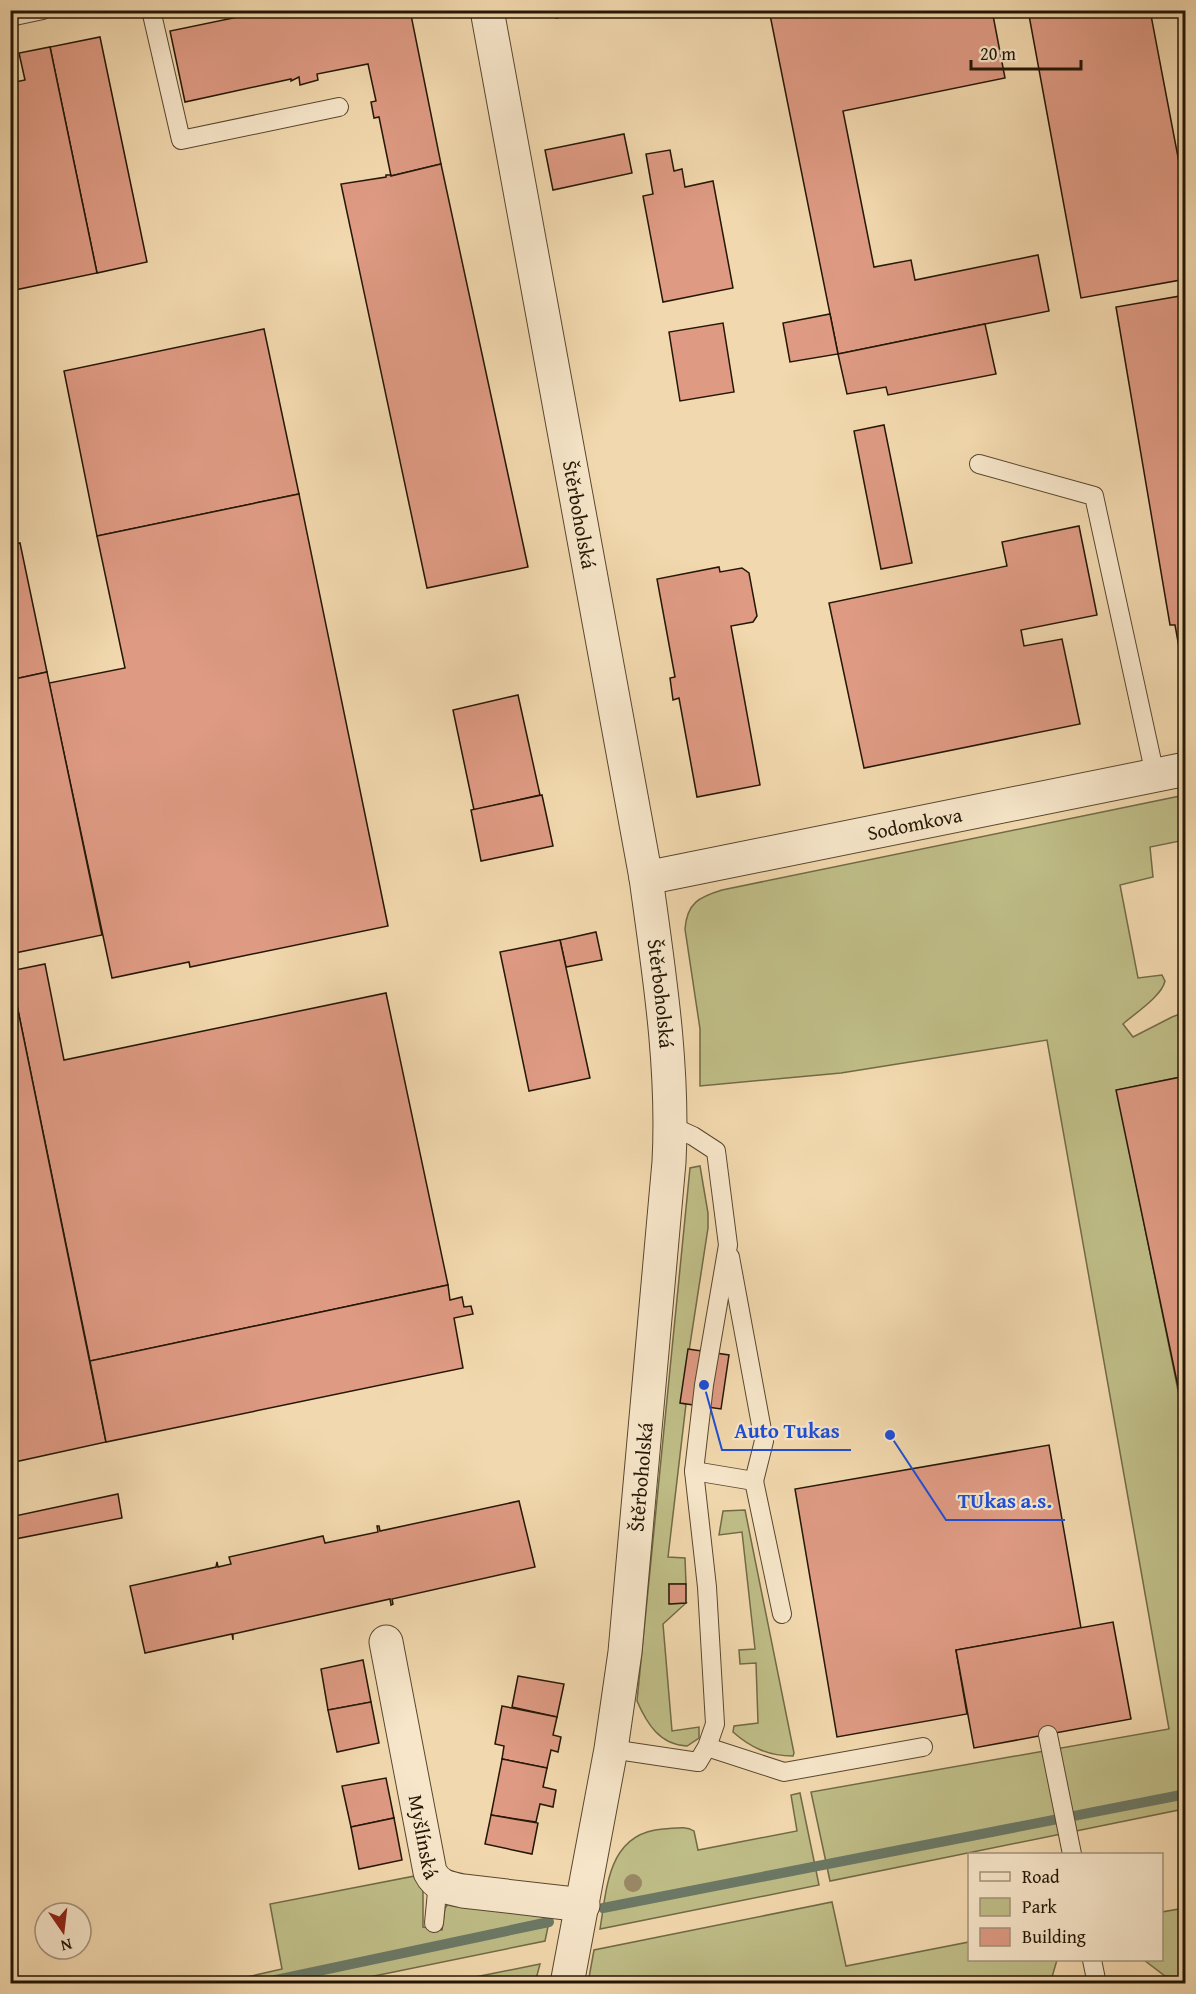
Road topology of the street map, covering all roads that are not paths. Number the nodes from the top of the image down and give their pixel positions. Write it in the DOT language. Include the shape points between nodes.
graph roads {
  1 [pos="43,10"];
  2 [pos="151,10"];
  3 [pos="486,10"];
  4 [pos="10,17"];
  5 [pos="339,107"];
  6 [pos="979,464"];
  7 [pos="1170,772"];
  8 [pos="646,878"];
  9 [pos="671,1126"];
  10 [pos="728,1245"];
  11 [pos="694,1471"];
  12 [pos="754,1481"];
  13 [pos="782,1614"];
  14 [pos="386,1642"];
  15 [pos="1048,1735"];
  16 [pos="707,1747"];
  17 [pos="923,1747"];
  18 [pos="611,1749"];
  19 [pos="1072,1853"];
  20 [pos="441,1885"];
  21 [pos="583,1905"];
  22 [pos="434,1923"];
  23 [pos="1092,1961"];
  24 [pos="567,1983"];
  25 [pos="1097,1983"];
  1 -- 4 [label="lane"];
  2 -- 5 [label="lane" via="181,140"];
  3 -- 8 [label="street, Štěrboholská"];
  6 -- 7 [label="lane" via="1094,496"];
  7 -- 8 [label="street, Sodomkova"];
  8 -- 9 [label="street, Štěrboholská" via="665,1015"];
  9 -- 10 [label="lane" via="716,1151"];
  9 -- 18 [label="street, Štěrboholská" via="625,1652"];
  10 -- 11 [label="lane"];
  10 -- 12 [label="lane" via="764,1441"];
  11 -- 12 [label="lane"];
  11 -- 16 [label="lane" via="707,1587 715,1724"];
  12 -- 13 [label="lane"];
  14 -- 20 [label="street, Myšlínská" via="430,1872"];
  15 -- 19 [label="lane"];
  16 -- 17 [label="lane" via="784,1772"];
  16 -- 18 [label="lane" via="698,1762"];
  18 -- 21 [label="street, Štěrboholská"];
  20 -- 21 [label="street, Myšlínská"];
  20 -- 22 [label="lane"];
  21 -- 24 [label="street, Štěrboholská"];
  23 -- 25 [label="lane"];
}
